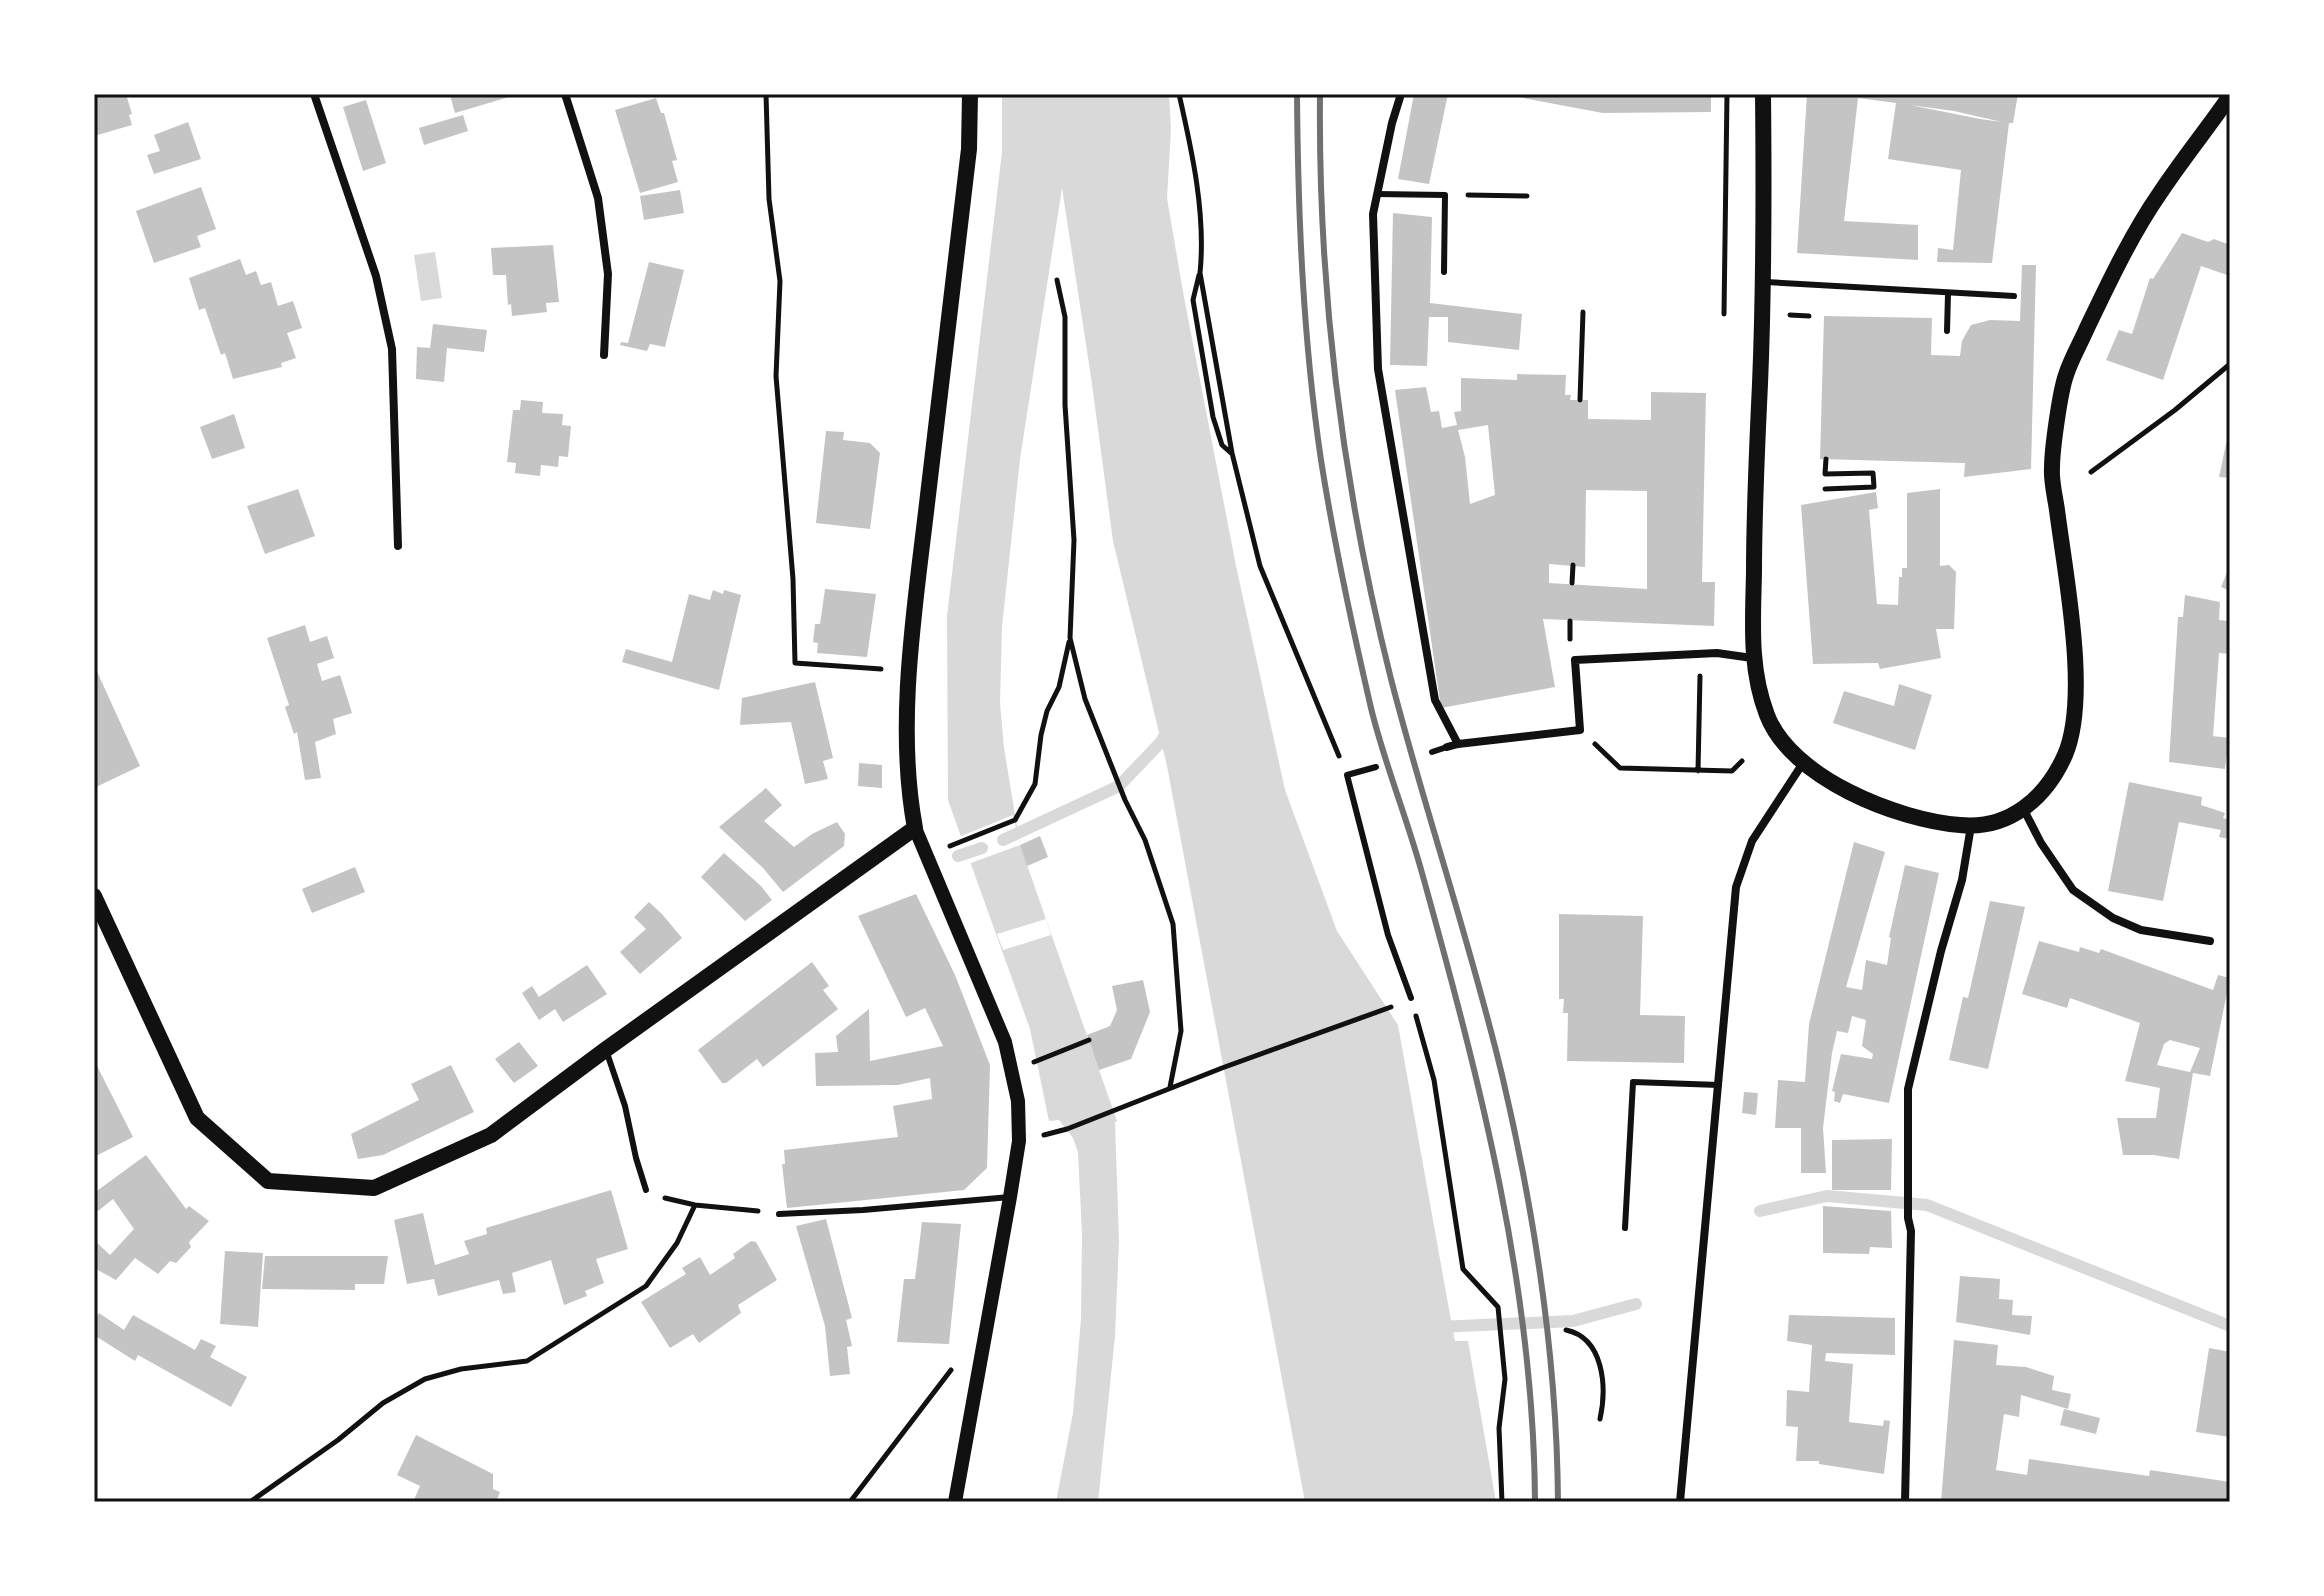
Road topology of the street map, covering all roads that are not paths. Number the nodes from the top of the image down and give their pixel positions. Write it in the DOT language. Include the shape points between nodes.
graph roads {
  1 [pos="314,94"];
  2 [pos="565,94"];
  3 [pos="970,94"];
  4 [pos="1401,94"];
  5 [pos="1763,94"];
  6 [pos="2230,96"];
  7 [pos="1377,194"];
  8 [pos="1444,272"];
  9 [pos="1761,282"];
  10 [pos="1948,294"];
  11 [pos="2014,296"];
  12 [pos="1947,331"];
  13 [pos="604,355"];
  14 [pos="398,546"];
  15 [pos="1752,658"];
  16 [pos="1458,744"];
  17 [pos="1447,747"];
  18 [pos="1432,752"];
  19 [pos="1803,763"];
  20 [pos="1376,767"];
  21 [pos="2024,810"];
  22 [pos="1971,826"];
  23 [pos="915,828"];
  24 [pos="94,896"];
  25 [pos="2210,941"];
  26 [pos="1411,998"];
  27 [pos="605,1050"];
  28 [pos="1719,1085"];
  29 [pos="646,1190"];
  30 [pos="1010,1197"];
  31 [pos="779,1214"];
  32 [pos="1625,1228"];
  33 [pos="955,1502"];
  34 [pos="1680,1502"];
  35 [pos="1905,1502"];
  1 -- 14 [label="street" via="376,276 392,349"];
  2 -- 13 [label="street" via="598,198 608,274"];
  3 -- 23 [label="main road" via="969,149 910,649 908,761"];
  4 -- 7 [label="street"];
  5 -- 9 [label="main road"];
  6 -- 21 [label="main road" via="2158,196 2112,276 2064,378 2052,468 2076,662 2075,703 2063,760"];
  7 -- 8 [label="lane" via="1445,195"];
  7 -- 16 [label="street" via="1373,214 1378,369 1435,700"];
  9 -- 10 [label="lane"];
  9 -- 15 [label="main road"];
  10 -- 11 [label="lane"];
  10 -- 12 [label="lane"];
  15 -- 16 [label="street" via="1717,653 1575,660 1580,730"];
  15 -- 19 [label="main road" via="1767,716"];
  16 -- 17 [label="street"];
  17 -- 18 [label="lane"];
  19 -- 22 [label="main road" via="1878,804 1936,822"];
  19 -- 28 [label="street" via="1752,841 1736,887"];
  20 -- 26 [label="lane" via="1347,775 1388,935"];
  21 -- 22 [label="main road"];
  21 -- 25 [label="street" via="2073,890 2141,930"];
  22 -- 35 [label="street" via="1908,1089 1911,1231"];
  23 -- 27 [label="main road"];
  23 -- 30 [label="street" via="1011,1064 1019,1141"];
  24 -- 27 [label="main road" via="197,1118 268,1181 374,1188 491,1135"];
  27 -- 29 [label="lane"];
  28 -- 32 [label="lane" via="1633,1082"];
  28 -- 34 [label="street"];
  30 -- 31 [label="lane"];
  30 -- 33 [label="street"];
}
